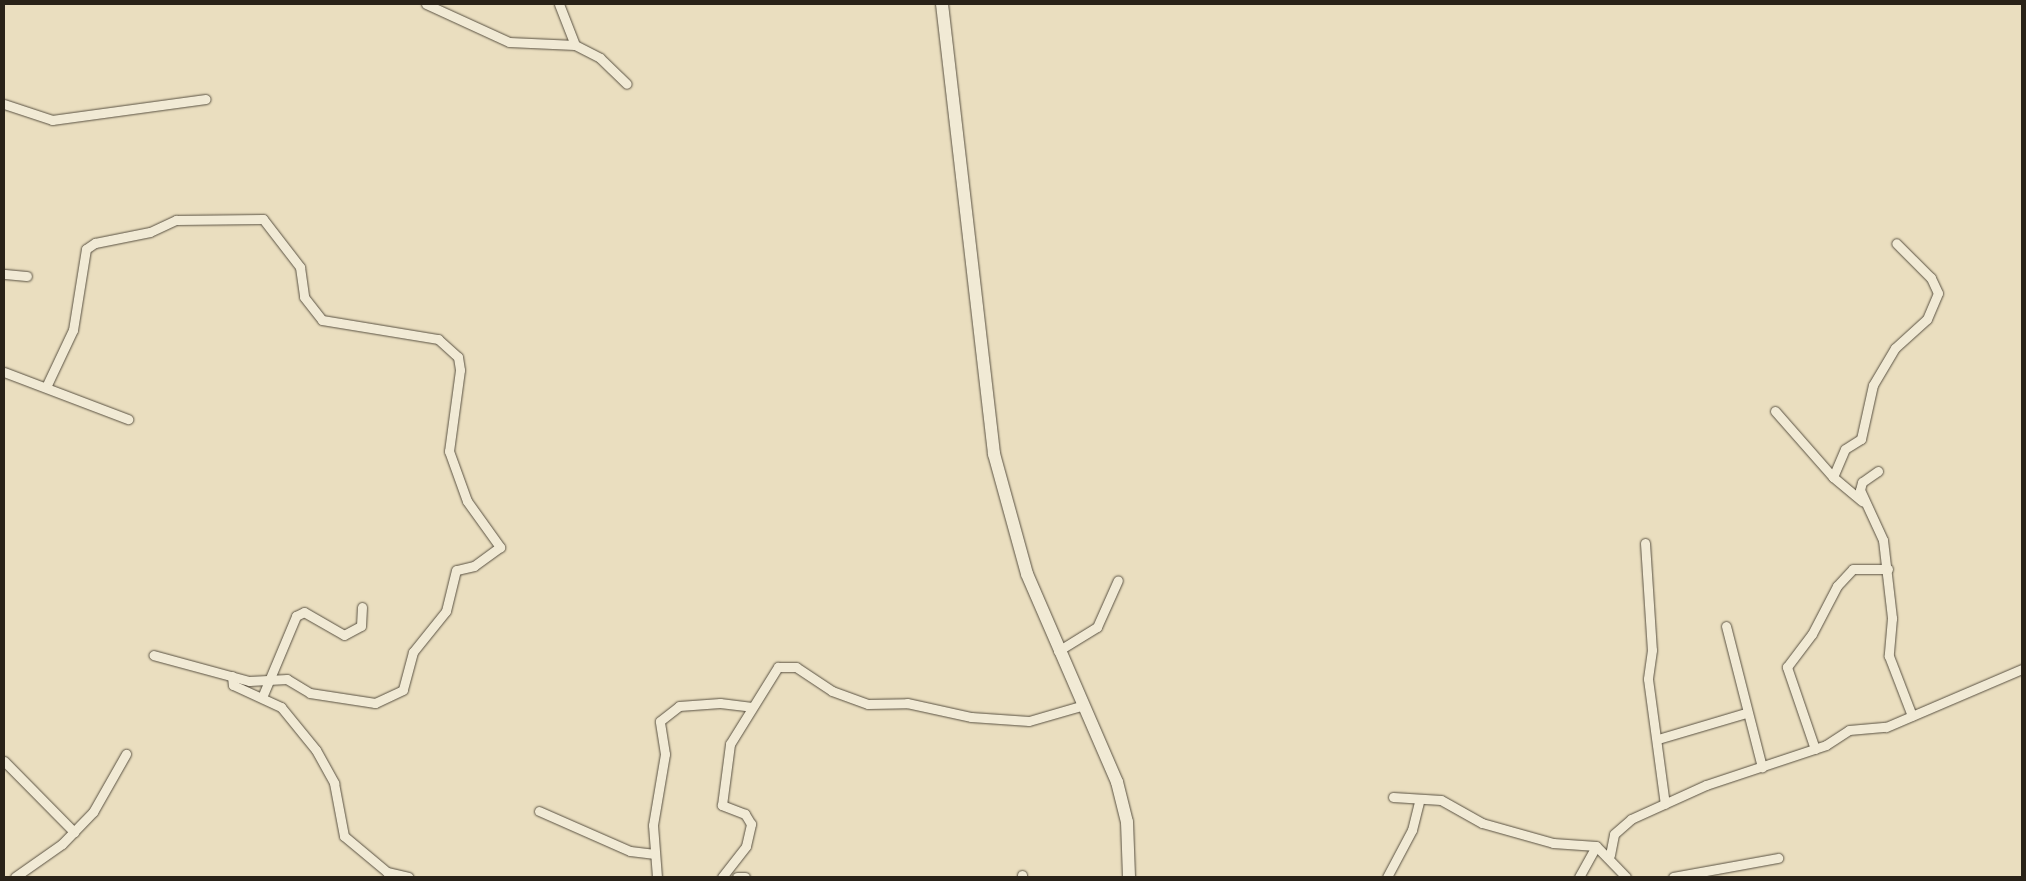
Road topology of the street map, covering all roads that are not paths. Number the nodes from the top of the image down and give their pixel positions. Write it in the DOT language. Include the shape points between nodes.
graph roads {
  1 [pos="426,4"];
  2 [pos="559,4"];
  3 [pos="942,4"];
  4 [pos="575,46"];
  5 [pos="627,84"];
  6 [pos="206,99"];
  7 [pos="4,104"];
  8 [pos="1896,243"];
  9 [pos="4,274"];
  10 [pos="27,276"];
  11 [pos="4,372"];
  12 [pos="46,387"];
  13 [pos="1775,411"];
  14 [pos="128,419"];
  15 [pos="1878,471"];
  16 [pos="1833,477"];
  17 [pos="1862,501"];
  18 [pos="1645,543"];
  19 [pos="1888,570"];
  20 [pos="1118,580"];
  21 [pos="362,607"];
  22 [pos="1726,626"];
  23 [pos="1058,651"];
  24 [pos="153,655"];
  25 [pos="2022,668"];
  26 [pos="232,676"];
  27 [pos="270,682"];
  28 [pos="263,696"];
  29 [pos="1084,705"];
  30 [pos="752,707"];
  31 [pos="1746,714"];
  32 [pos="1912,716"];
  33 [pos="1658,739"];
  34 [pos="1815,749"];
  35 [pos="126,754"];
  36 [pos="4,761"];
  37 [pos="1762,767"];
  38 [pos="1393,797"];
  39 [pos="1419,802"];
  40 [pos="1665,804"];
  41 [pos="539,811"];
  42 [pos="74,832"];
  43 [pos="1596,846"];
  44 [pos="655,854"];
  45 [pos="1610,855"];
  46 [pos="1778,858"];
  47 [pos="15,877"];
  48 [pos="408,877"];
  49 [pos="657,877"];
  50 [pos="722,877"];
  51 [pos="737,877"];
  52 [pos="745,877"];
  53 [pos="1129,877"];
  54 [pos="1387,877"];
  55 [pos="1580,877"];
  56 [pos="1626,877"];
  57 [pos="1673,877"];
  1 -- 4 [label="street" via="509,42"];
  2 -- 4 [label="street"];
  3 -- 23 [label="main road" via="987,415 1008,512"];
  4 -- 5 [label="street" via="600,58"];
  6 -- 7 [label="street" via="52,120"];
  8 -- 16 [label="street" via="1931,278 1938,293 1927,319 1895,348 1872,385 1861,439 1845,449"];
  9 -- 10 [label="street"];
  11 -- 12 [label="street"];
  12 -- 14 [label="street"];
  12 -- 27 [label="street" via="73,330 86,249 95,242 150,232 176,220 262,220 300,267 304,297 322,320 399,330 449,345 460,370 450,451 455,473 467,501 500,547 474,566 456,570 446,611 413,652 403,690 374,703 310,693 287,679"];
  13 -- 16 [label="street"];
  15 -- 17 [label="street" via="1862,482"];
  16 -- 17 [label="street"];
  17 -- 19 [label="street" via="1883,540"];
  18 -- 33 [label="street" via="1652,650 1648,679"];
  19 -- 32 [label="street" via="1889,656"];
  19 -- 34 [label="street" via="1853,569 1837,586 1812,634 1787,667"];
  20 -- 23 [label="street" via="1097,627"];
  21 -- 27 [label="street" via="360,626 344,635 304,612 296,616"];
  22 -- 31 [label="street"];
  23 -- 29 [label="main road"];
  24 -- 26 [label="street"];
  25 -- 32 [label="street"];
  26 -- 27 [label="street"];
  26 -- 28 [label="street" via="233,685"];
  27 -- 28 [label="street"];
  28 -- 48 [label="street" via="291,716 326,766 344,836 387,872"];
  29 -- 30 [label="street" via="1008,722 907,703 868,704 832,691 788,665 778,667"];
  29 -- 53 [label="main road" via="1117,782 1127,822"];
  30 -- 44 [label="street" via="720,703 679,706 664,715 660,730 665,754 653,825"];
  30 -- 50 [label="street" via="730,744 722,804 745,814 751,824 746,846"];
  31 -- 33 [label="street"];
  31 -- 37 [label="street"];
  32 -- 34 [label="street" via="1886,727 1849,730"];
  33 -- 40 [label="street"];
  34 -- 37 [label="street"];
  35 -- 42 [label="street" via="103,798"];
  36 -- 42 [label="street"];
  37 -- 40 [label="street"];
  38 -- 39 [label="street"];
  39 -- 43 [label="street" via="1458,806 1482,823 1514,834 1563,845"];
  39 -- 54 [label="street" via="1412,830"];
  40 -- 45 [label="street" via="1618,828"];
  41 -- 44 [label="street" via="630,851"];
  42 -- 47 [label="street"];
  43 -- 45 [label="street"];
  43 -- 55 [label="street"];
  44 -- 49 [label="street"];
  45 -- 56 [label="street"];
  46 -- 57 [label="street"];
  51 -- 52 [label="street"];
}
